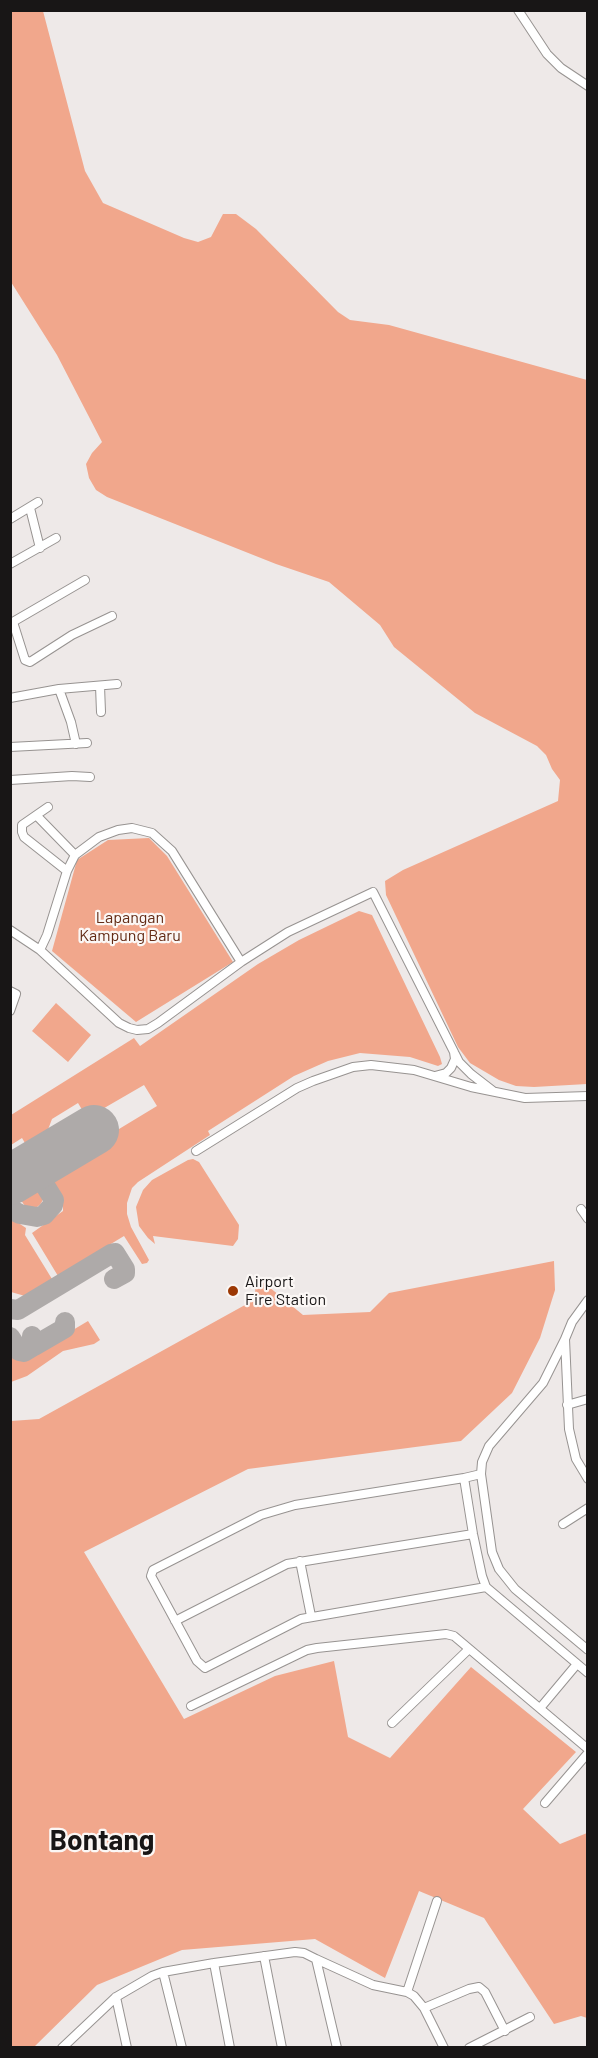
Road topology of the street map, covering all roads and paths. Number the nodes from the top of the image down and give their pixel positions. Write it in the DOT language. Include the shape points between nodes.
graph roads {
  1 [pos="518,10"];
  2 [pos="588,86"];
  3 [pos="38,502"];
  4 [pos="30,508"];
  5 [pos="10,519"];
  6 [pos="56,538"];
  7 [pos="40,548"];
  8 [pos="10,564"];
  9 [pos="85,580"];
  10 [pos="112,616"];
  11 [pos="12,623"];
  12 [pos="117,684"];
  13 [pos="100,686"];
  14 [pos="59,689"];
  15 [pos="10,698"];
  16 [pos="101,712"];
  17 [pos="87,743"];
  18 [pos="76,744"];
  19 [pos="10,747"];
  20 [pos="90,777"];
  21 [pos="10,780"];
  22 [pos="48,807"];
  23 [pos="37,816"];
  24 [pos="75,855"];
  25 [pos="67,871"];
  26 [pos="10,930"];
  27 [pos="40,950"];
  28 [pos="241,962"];
  29 [pos="10,991"];
  30 [pos="10,1011"];
  31 [pos="454,1052"];
  32 [pos="435,1076"];
  33 [pos="497,1093"];
  34 [pos="588,1096"];
  35 [pos="195,1151"];
  36 [pos="581,1209"];
  37 [pos="588,1219"];
  38 [pos="588,1300"];
  39 [pos="565,1339"];
  40 [pos="552,1369"];
  41 [pos="566,1369"];
  42 [pos="588,1400"];
  43 [pos="567,1405"];
  44 [pos="481,1474"];
  45 [pos="464,1478"];
  46 [pos="588,1479"];
  47 [pos="588,1508"];
  48 [pos="563,1524"];
  49 [pos="473,1534"];
  50 [pos="300,1561"];
  51 [pos="486,1587"];
  52 [pos="311,1616"];
  53 [pos="175,1621"];
  54 [pos="469,1649"];
  55 [pos="588,1650"];
  56 [pos="577,1664"];
  57 [pos="588,1673"];
  58 [pos="191,1706"];
  59 [pos="541,1707"];
  60 [pos="392,1723"];
  61 [pos="588,1751"];
  62 [pos="545,1803"];
  63 [pos="437,1901"];
  64 [pos="264,1956"];
  65 [pos="316,1959"];
  66 [pos="214,1963"];
  67 [pos="163,1972"];
  68 [pos="407,1992"];
  69 [pos="116,1998"];
  70 [pos="424,2008"];
  71 [pos="531,2018"];
  72 [pos="505,2031"];
  73 [pos="72,2038"];
  74 [pos="62,2048"];
  75 [pos="74,2048"];
  76 [pos="127,2048"];
  77 [pos="182,2048"];
  78 [pos="230,2048"];
  79 [pos="282,2048"];
  80 [pos="338,2048"];
  81 [pos="444,2048"];
  82 [pos="469,2048"];
  1 -- 2 [label="street" via="547,54"];
  3 -- 4 [label="street"];
  4 -- 5 [label="street"];
  4 -- 7 [label="street"];
  6 -- 7 [label="street"];
  7 -- 8 [label="street"];
  9 -- 11 [label="street"];
  10 -- 11 [label="street" via="30,662 25,660"];
  12 -- 13 [label="street"];
  13 -- 14 [label="street"];
  13 -- 16 [label="street"];
  14 -- 15 [label="street"];
  14 -- 18 [label="street"];
  17 -- 18 [label="street"];
  18 -- 19 [label="street"];
  20 -- 21 [label="street"];
  22 -- 23 [label="street"];
  23 -- 24 [label="street"];
  23 -- 25 [label="street" via="22,825 23,835"];
  24 -- 25 [label="street"];
  24 -- 28 [label="street" via="99,837 118,830 132,828 152,833 172,851"];
  25 -- 27 [label="street"];
  26 -- 27 [label="street"];
  27 -- 28 [label="street" via="119,1023 137,1030 158,1023"];
  28 -- 31 [label="street" via="288,932 373,892"];
  29 -- 30 [label="street" via="16,993"];
  31 -- 32 [label="street" via="451,1068"];
  31 -- 33 [label="street" via="471,1074"];
  32 -- 33 [label="street"];
  32 -- 35 [label="street" via="371,1065 353,1067 297,1088"];
  33 -- 34 [label="street" via="525,1098"];
  36 -- 37 [label="street"];
  38 -- 39 [label="street"];
  39 -- 40 [label="street"];
  39 -- 41 [label="street"];
  40 -- 41 [label="street"];
  40 -- 44 [label="street" via="489,1446"];
  41 -- 43 [label="street"];
  42 -- 43 [label="street"];
  43 -- 46 [label="street" via="573,1449"];
  44 -- 45 [label="street"];
  44 -- 55 [label="street" via="492,1552 499,1569 515,1589"];
  45 -- 49 [label="street"];
  45 -- 53 [label="street" via="294,1505 248,1520 153,1569 151,1576"];
  47 -- 48 [label="street"];
  49 -- 50 [label="street"];
  49 -- 51 [label="street"];
  50 -- 52 [label="street"];
  50 -- 53 [label="street" via="277,1568"];
  51 -- 52 [label="street"];
  51 -- 56 [label="street"];
  52 -- 53 [label="street" via="205,1668"];
  54 -- 58 [label="street" via="446,1634 317,1648"];
  54 -- 59 [label="street"];
  54 -- 60 [label="street"];
  56 -- 57 [label="street"];
  56 -- 59 [label="street"];
  59 -- 61 [label="street"];
  61 -- 62 [label="street"];
  63 -- 68 [label="street"];
  64 -- 65 [label="street" via="296,1952"];
  64 -- 66 [label="street"];
  64 -- 79 [label="street"];
  65 -- 68 [label="street" via="373,1985"];
  65 -- 80 [label="street"];
  66 -- 67 [label="street"];
  66 -- 78 [label="street"];
  67 -- 69 [label="street"];
  67 -- 77 [label="street"];
  68 -- 70 [label="street"];
  69 -- 73 [label="street"];
  69 -- 76 [label="street"];
  70 -- 72 [label="street" via="479,1987"];
  70 -- 81 [label="street"];
  71 -- 72 [label="street"];
  72 -- 82 [label="street"];
  73 -- 74 [label="street"];
  73 -- 75 [label="street"];
}
